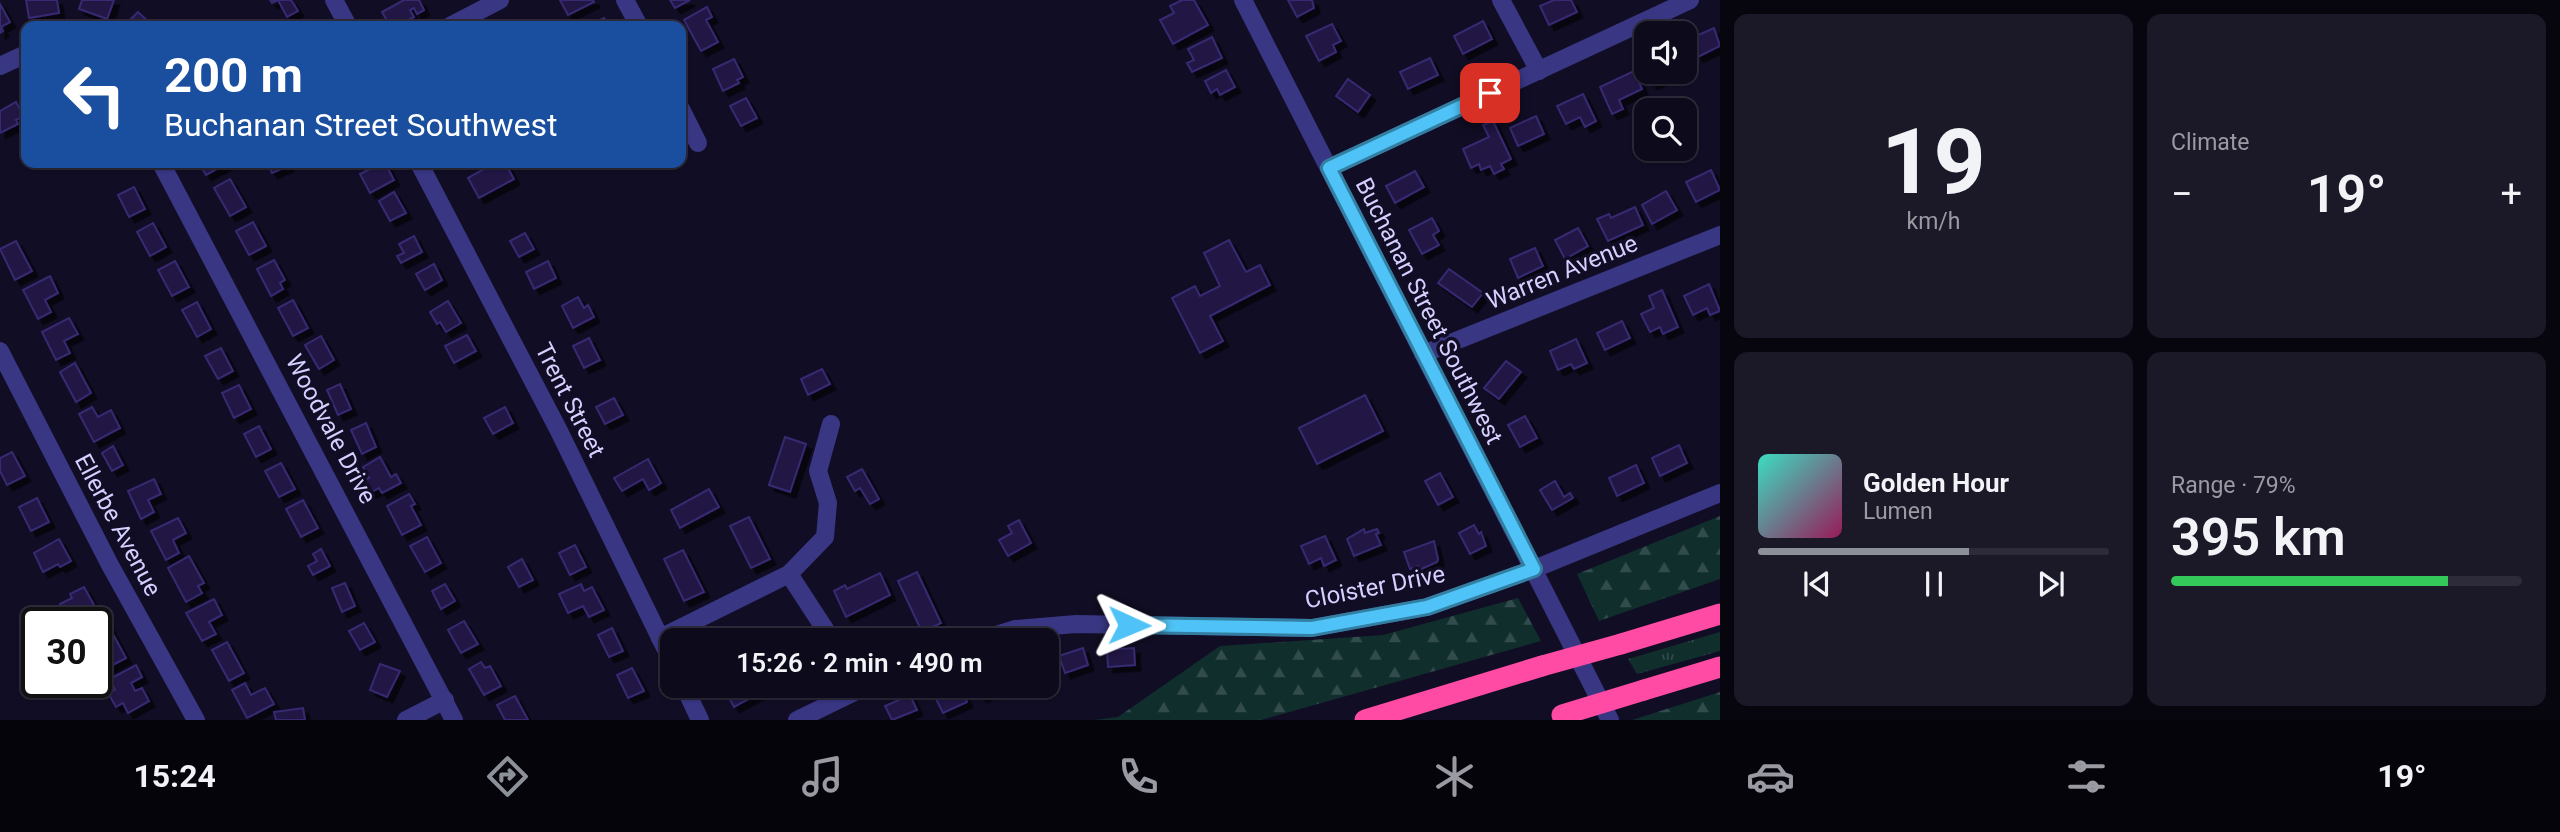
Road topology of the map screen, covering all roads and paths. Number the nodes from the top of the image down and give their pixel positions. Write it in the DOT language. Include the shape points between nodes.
graph roads {
  1 [pos="334,0"];
  2 [pos="500,0"];
  3 [pos="625,0"];
  4 [pos="1242,0"];
  5 [pos="1502,0"];
  6 [pos="1690,0"];
  7 [pos="345,21"];
  8 [pos="460,21"];
  9 [pos="636,21"];
  10 [pos="21,56"];
  11 [pos="0,66"];
  12 [pos="1539,71"];
  13 [pos="686,118"];
  14 [pos="698,143"];
  15 [pos="164,168"];
  16 [pos="422,168"];
  17 [pos="1329,168"];
  18 [pos="1720,234"];
  19 [pos="0,351"];
  20 [pos="1423,354"];
  21 [pos="831,424"];
  22 [pos="1720,493"];
  23 [pos="1534,569"];
  24 [pos="793,579"];
  25 [pos="1720,614"];
  26 [pos="683,628"];
  27 [pos="824,628"];
  28 [pos="1027,628"];
  29 [pos="660,638"];
  30 [pos="1720,667"];
  31 [pos="690,698"];
  32 [pos="841,698"];
  33 [pos="444,700"];
  34 [pos="1553,718"];
  35 [pos="196,720"];
  36 [pos="406,720"];
  37 [pos="454,720"];
  38 [pos="700,720"];
  39 [pos="797,720"];
  40 [pos="1365,720"];
  41 [pos="1610,720"];
  1 -- 7 [label="street"];
  2 -- 8 [label="street"];
  3 -- 9 [label="street"];
  4 -- 17 [label="street, Buchanan Street Southwest"];
  5 -- 12 [label="street"];
  6 -- 12 [label="street"];
  10 -- 11 [label="street"];
  12 -- 17 [label="street"];
  13 -- 14 [label="street"];
  15 -- 33 [label="street, Woodvale Drive"];
  16 -- 29 [label="street, Trent Street" via="558,429"];
  17 -- 20 [label="street, Buchanan Street Southwest"];
  18 -- 20 [label="street, Warren Avenue"];
  19 -- 35 [label="street, Ellerbe Avenue"];
  20 -- 23 [label="street, Buchanan Street Southwest"];
  21 -- 24 [label="street" via="818,471 828,503 825,537"];
  22 -- 23 [label="street, Cloister Drive"];
  23 -- 28 [label="street, Cloister Drive" via="1427,607 1312,628 1076,624"];
  23 -- 41 [label="street, Buchanan Street Southwest"];
  24 -- 26 [label="street"];
  24 -- 27 [label="street"];
  25 -- 40 [label="highway, bridge"];
  30 -- 34 [label="highway, bridge"];
  31 -- 38 [label="street"];
  32 -- 39 [label="street"];
  33 -- 36 [label="street"];
  33 -- 37 [label="street, Woodvale Drive"];
}
